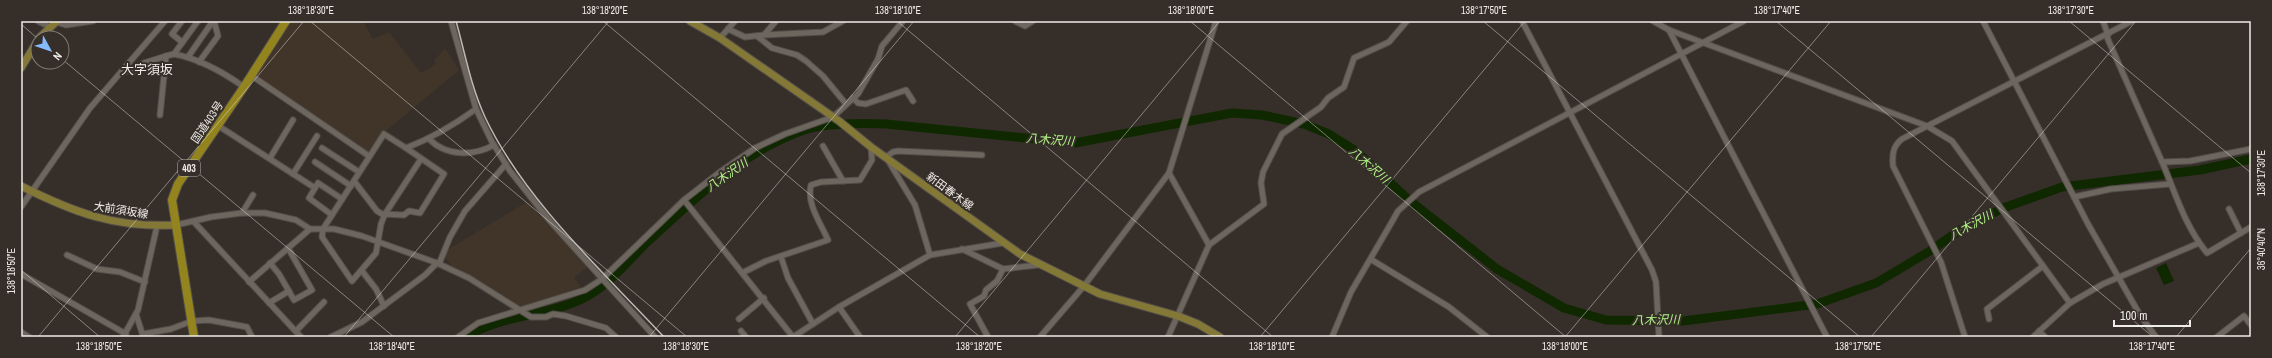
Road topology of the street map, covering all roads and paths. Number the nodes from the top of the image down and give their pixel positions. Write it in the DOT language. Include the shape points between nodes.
graph roads {
  1 [pos="38,21"];
  2 [pos="94,21"];
  3 [pos="165,21"];
  4 [pos="182,21"];
  5 [pos="198,21"];
  6 [pos="213,21"];
  7 [pos="286,21"];
  8 [pos="451,21"];
  9 [pos="690,21"];
  10 [pos="735,21"];
  11 [pos="776,21"];
  12 [pos="843,21"];
  13 [pos="903,21"];
  14 [pos="1015,21"];
  15 [pos="1033,21"];
  16 [pos="1216,21"];
  17 [pos="1407,21"];
  18 [pos="1522,21"];
  19 [pos="1653,21"];
  20 [pos="1744,21"];
  21 [pos="1983,21"];
  22 [pos="2103,21"];
  23 [pos="2132,21"];
  24 [pos="54,23"];
  25 [pos="728,28"];
  26 [pos="1669,30"];
  27 [pos="2107,35"];
  28 [pos="757,36"];
  29 [pos="764,36"];
  30 [pos="720,38"];
  31 [pos="182,42"];
  32 [pos="1702,43"];
  33 [pos="30,53"];
  34 [pos="174,54"];
  35 [pos="1680,55"];
  36 [pos="166,56"];
  37 [pos="188,57"];
  38 [pos="199,62"];
  39 [pos="22,65"];
  40 [pos="122,71"];
  41 [pos="252,76"];
  42 [pos="2014,82"];
  43 [pos="244,88"];
  44 [pos="853,98"];
  45 [pos="913,101"];
  46 [pos="846,104"];
  47 [pos="476,108"];
  48 [pos="1568,114"];
  49 [pos="160,115"];
  50 [pos="836,119"];
  51 [pos="293,120"];
  52 [pos="217,125"];
  53 [pos="1927,126"];
  54 [pos="317,136"];
  55 [pos="429,139"];
  56 [pos="494,145"];
  57 [pos="823,146"];
  58 [pos="871,147"];
  59 [pos="322,148"];
  60 [pos="406,148"];
  61 [pos="2251,149"];
  62 [pos="982,155"];
  63 [pos="369,156"];
  64 [pos="886,157"];
  65 [pos="270,158"];
  66 [pos="421,159"];
  67 [pos="315,162"];
  68 [pos="2162,163"];
  69 [pos="506,164"];
  70 [pos="359,172"];
  71 [pos="1169,173"];
  72 [pos="293,174"];
  73 [pos="354,181"];
  74 [pos="843,181"];
  75 [pos="2170,184"];
  76 [pos="21,186"];
  77 [pos="351,186"];
  78 [pos="315,188"];
  79 [pos="31,191"];
  80 [pos="253,195"];
  81 [pos="2073,196"];
  82 [pos="342,199"];
  83 [pos="685,201"];
  84 [pos="21,207"];
  85 [pos="2229,209"];
  86 [pos="242,212"];
  87 [pos="385,214"];
  88 [pos="332,215"];
  89 [pos="194,222"];
  90 [pos="157,226"];
  91 [pos="176,226"];
  92 [pos="310,229"];
  93 [pos="323,229"];
  94 [pos="2250,230"];
  95 [pos="2241,233"];
  96 [pos="377,241"];
  97 [pos="1003,243"];
  98 [pos="2199,243"];
  99 [pos="1209,245"];
  100 [pos="288,248"];
  101 [pos="962,249"];
  102 [pos="67,255"];
  103 [pos="930,255"];
  104 [pos="781,257"];
  105 [pos="1372,260"];
  106 [pos="270,263"];
  107 [pos="438,263"];
  108 [pos="1038,265"];
  109 [pos="2043,266"];
  110 [pos="1003,269"];
  111 [pos="362,271"];
  112 [pos="744,272"];
  113 [pos="21,274"];
  114 [pos="2119,276"];
  115 [pos="602,279"];
  116 [pos="146,282"];
  117 [pos="249,282"];
  118 [pos="1084,286"];
  119 [pos="289,291"];
  120 [pos="764,298"];
  121 [pos="324,302"];
  122 [pos="269,303"];
  123 [pos="2070,303"];
  124 [pos="384,306"];
  125 [pos="839,307"];
  126 [pos="521,310"];
  127 [pos="136,314"];
  128 [pos="1178,316"];
  129 [pos="739,319"];
  130 [pos="1989,319"];
  131 [pos="192,322"];
  132 [pos="813,324"];
  133 [pos="2251,325"];
  134 [pos="296,331"];
  135 [pos="741,331"];
  136 [pos="2039,331"];
  137 [pos="21,332"];
  138 [pos="125,335"];
  139 [pos="143,336"];
  140 [pos="29,337"];
  141 [pos="194,337"];
  142 [pos="252,337"];
  143 [pos="301,337"];
  144 [pos="331,337"];
  145 [pos="458,337"];
  146 [pos="616,337"];
  147 [pos="655,337"];
  148 [pos="746,337"];
  149 [pos="793,337"];
  150 [pos="860,337"];
  151 [pos="988,337"];
  152 [pos="1040,337"];
  153 [pos="1168,337"];
  154 [pos="1220,337"];
  155 [pos="1332,337"];
  156 [pos="1487,337"];
  157 [pos="1660,337"];
  158 [pos="1827,337"];
  159 [pos="1965,337"];
  160 [pos="2033,337"];
  161 [pos="2045,337"];
  162 [pos="2156,337"];
  163 [pos="2217,337"];
  1 -- 24 [label="street"];
  2 -- 24 [label="street" via="66,25"];
  3 -- 40 [label="street"];
  4 -- 31 [label="street" via="172,34"];
  5 -- 31 [label="street"];
  6 -- 37 [label="street"];
  6 -- 38 [label="street" via="218,36"];
  7 -- 41 [label="highway, 国道403号 / 403"];
  8 -- 47 [label="street"];
  9 -- 30 [label="main road, 新田春木線"];
  10 -- 25 [label="street"];
  11 -- 29 [label="street"];
  12 -- 29 [label="street" via="823,32"];
  13 -- 44 [label="street" via="882,46 864,84"];
  14 -- 15 [label="street" via="1025,26"];
  16 -- 71 [label="street"];
  17 -- 99 [label="street" via="1389,42 1354,58 1344,87 1328,98 1321,107 1282,134 1263,172 1261,183 1264,204"];
  18 -- 48 [label="street"];
  19 -- 26 [label="street"];
  20 -- 32 [label="street"];
  21 -- 42 [label="street"];
  22 -- 27 [label="street"];
  23 -- 27 [label="street"];
  25 -- 28 [label="street" via="745,37"];
  25 -- 30 [label="street"];
  26 -- 32 [label="street"];
  26 -- 35 [label="street"];
  27 -- 42 [label="street"];
  27 -- 68 [label="street"];
  28 -- 29 [label="street"];
  28 -- 46 [label="street" via="772,48 797,55 806,61 823,76"];
  30 -- 50 [label="main road, 新田春木線"];
  31 -- 34 [label="street"];
  32 -- 35 [label="street"];
  32 -- 53 [label="street"];
  33 -- 39 [label="main road"];
  34 -- 36 [label="street"];
  34 -- 37 [label="street"];
  35 -- 48 [label="street"];
  35 -- 158 [label="street"];
  36 -- 40 [label="street" via="144,63 134,71"];
  36 -- 49 [label="street"];
  37 -- 38 [label="street"];
  38 -- 43 [label="street" via="226,75"];
  40 -- 79 [label="street" via="90,108"];
  41 -- 43 [label="highway, 国道403号 / 403"];
  41 -- 63 [label="street"];
  42 -- 53 [label="street"];
  42 -- 81 [label="street"];
  43 -- 52 [label="highway, 国道403号 / 403"];
  44 -- 45 [label="street" via="858,103 866,104 906,90"];
  44 -- 46 [label="street"];
  46 -- 50 [label="street"];
  47 -- 55 [label="street" via="458,123"];
  47 -- 56 [label="street"];
  48 -- 105 [label="street" via="1419,192 1398,211"];
  48 -- 157 [label="street" via="1652,270 1656,282"];
  50 -- 58 [label="main road, 新田春木線"];
  50 -- 83 [label="street" via="791,131 755,148"];
  51 -- 65 [label="street"];
  52 -- 65 [label="street"];
  52 -- 91 [label="highway, 国道403号 / 403" via="178,184 172,200"];
  53 -- 109 [label="street" via="1952,141"];
  53 -- 159 [label="street" via="1898,142 1892,157 1893,166 1941,262"];
  54 -- 72 [label="street"];
  55 -- 56 [label="street" via="436,146 456,153 482,151"];
  55 -- 60 [label="street"];
  56 -- 69 [label="street"];
  57 -- 74 [label="street"];
  58 -- 64 [label="main road, 新田春木線"];
  58 -- 74 [label="street" via="872,160 866,173 860,180"];
  59 -- 70 [label="street"];
  60 -- 63 [label="street" via="384,134"];
  60 -- 66 [label="street"];
  61 -- 68 [label="street" via="2190,161"];
  62 -- 64 [label="street" via="898,151"];
  63 -- 70 [label="street"];
  64 -- 97 [label="main road, 新田春木線"];
  64 -- 103 [label="street" via="915,205"];
  65 -- 72 [label="street"];
  66 -- 87 [label="street"];
  66 -- 87 [label="street" via="444,174 420,213 409,211 404,215"];
  67 -- 77 [label="street"];
  68 -- 75 [label="street"];
  69 -- 107 [label="street" via="465,211"];
  69 -- 115 [label="street" via="528,196"];
  70 -- 73 [label="street"];
  71 -- 99 [label="street"];
  71 -- 118 [label="street"];
  72 -- 78 [label="street"];
  73 -- 77 [label="street"];
  73 -- 87 [label="street" via="377,211"];
  74 -- 104 [label="street" via="811,185 809,192 811,203 828,240"];
  75 -- 81 [label="street" via="2111,189"];
  75 -- 98 [label="street" via="2183,217"];
  76 -- 79 [label="main road, 大前須坂線"];
  77 -- 82 [label="street"];
  78 -- 82 [label="street" via="318,183"];
  78 -- 88 [label="street" via="309,198"];
  79 -- 84 [label="street"];
  79 -- 90 [label="main road, 大前須坂線" via="88,216"];
  80 -- 86 [label="street"];
  81 -- 114 [label="street"];
  82 -- 88 [label="street"];
  83 -- 112 [label="street"];
  83 -- 115 [label="street"];
  85 -- 95 [label="street"];
  86 -- 89 [label="street"];
  86 -- 92 [label="street" via="296,220"];
  87 -- 96 [label="street"];
  88 -- 93 [label="street"];
  89 -- 91 [label="street"];
  89 -- 117 [label="street"];
  90 -- 91 [label="main road, 大前須坂線"];
  90 -- 116 [label="street"];
  91 -- 131 [label="highway, 国道403号 / 403"];
  92 -- 93 [label="street"];
  92 -- 100 [label="street"];
  93 -- 96 [label="street" via="334,229"];
  93 -- 111 [label="street" via="322,237 352,281"];
  94 -- 95 [label="street"];
  95 -- 98 [label="street" via="2207,253"];
  96 -- 107 [label="street"];
  96 -- 111 [label="street" via="376,253"];
  97 -- 101 [label="street"];
  97 -- 108 [label="main road, 新田春木線"];
  98 -- 114 [label="street"];
  99 -- 128 [label="street"];
  100 -- 106 [label="street"];
  100 -- 119 [label="street" via="312,290 294,300"];
  101 -- 103 [label="street"];
  101 -- 110 [label="street"];
  102 -- 116 [label="street" via="97,269 120,272"];
  103 -- 125 [label="street"];
  104 -- 112 [label="street"];
  104 -- 132 [label="street" via="788,278"];
  105 -- 155 [label="street" via="1351,292"];
  105 -- 156 [label="street" via="1449,306"];
  106 -- 117 [label="street"];
  106 -- 119 [label="street"];
  107 -- 124 [label="street"];
  107 -- 126 [label="street" via="469,278"];
  108 -- 110 [label="street"];
  108 -- 118 [label="main road, 新田春木線"];
  109 -- 123 [label="street"];
  109 -- 130 [label="street" via="1987,309"];
  110 -- 151 [label="street" via="984,296 970,304"];
  111 -- 124 [label="street" via="376,289"];
  112 -- 120 [label="street"];
  113 -- 138 [label="street"];
  114 -- 123 [label="street"];
  114 -- 162 [label="street" via="2140,315"];
  115 -- 126 [label="street" via="572,295"];
  115 -- 147 [label="street"];
  116 -- 127 [label="street"];
  117 -- 122 [label="street"];
  118 -- 128 [label="main road, 新田春木線" via="1100,294"];
  118 -- 152 [label="street"];
  119 -- 122 [label="street"];
  120 -- 129 [label="street"];
  120 -- 149 [label="street"];
  121 -- 134 [label="street"];
  122 -- 134 [label="street"];
  123 -- 136 [label="street"];
  124 -- 144 [label="street" via="362,322"];
  125 -- 132 [label="street"];
  125 -- 150 [label="street"];
  126 -- 145 [label="street" via="478,323"];
  126 -- 146 [label="street" via="531,317 546,317 553,314 566,316 606,328"];
  127 -- 138 [label="street"];
  127 -- 139 [label="street"];
  128 -- 153 [label="street"];
  128 -- 154 [label="main road, 新田春木線"];
  131 -- 139 [label="street"];
  131 -- 141 [label="highway, 国道403号 / 403"];
  131 -- 142 [label="street" via="209,320 247,327"];
  132 -- 149 [label="street"];
  133 -- 163 [label="street" via="2244,316"];
  134 -- 143 [label="street"];
  135 -- 148 [label="street"];
  136 -- 160 [label="street"];
  136 -- 161 [label="street"];
  137 -- 140 [label="street"];
}
